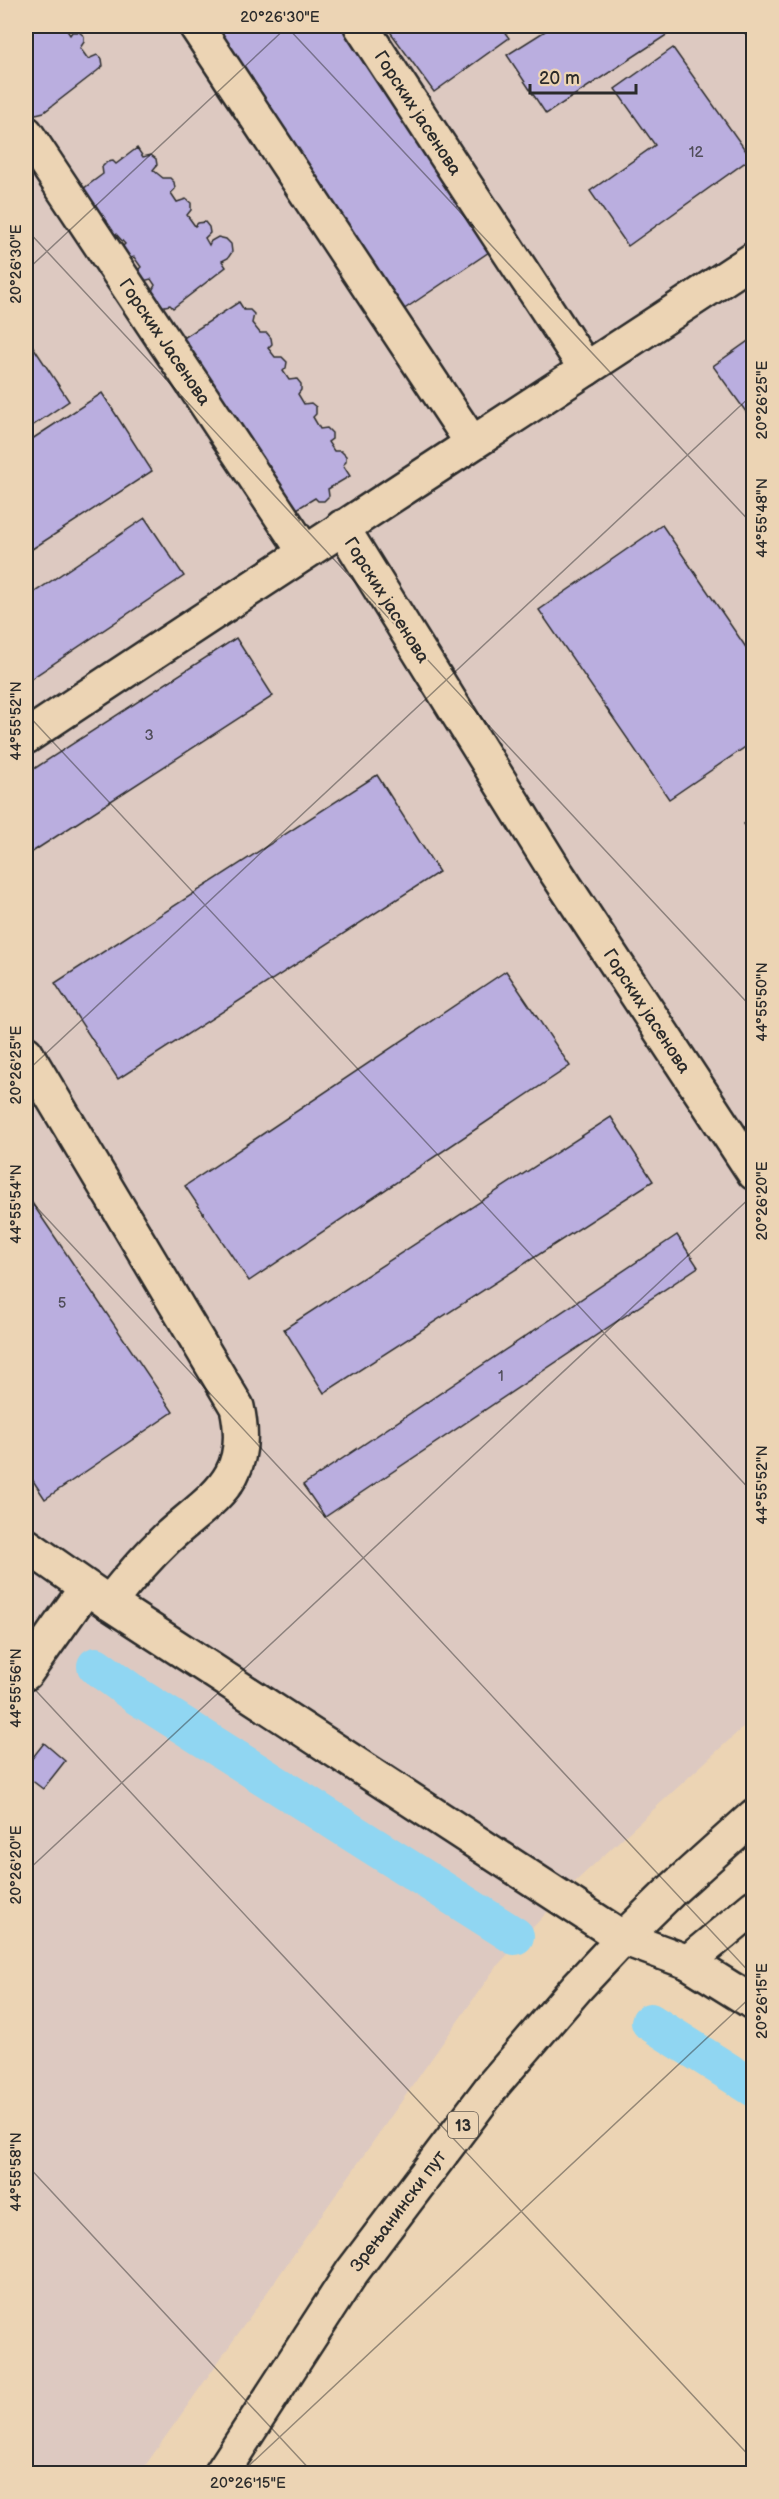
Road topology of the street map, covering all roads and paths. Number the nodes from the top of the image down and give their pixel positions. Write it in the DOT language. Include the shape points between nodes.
graph roads {
  1 [pos="196,26"];
  2 [pos="361,26"];
  3 [pos="26,133"];
  4 [pos="753,259"];
  5 [pos="586,369"];
  6 [pos="472,442"];
  7 [pos="342,526"];
  8 [pos="304,551"];
  9 [pos="26,737"];
  10 [pos="26,1053"];
  11 [pos="744,1138"];
  12 [pos="753,1173"];
  13 [pos="26,1545"];
  14 [pos="97,1595"];
  15 [pos="26,1673"];
  16 [pos="753,1816"];
  17 [pos="753,1907"];
  18 [pos="623,1938"];
  19 [pos="688,1962"];
  20 [pos="753,2003"];
  21 [pos="221,2474"];
  1 -- 6 [label="main road"];
  2 -- 5 [label="main road, Горских јасенова"];
  3 -- 8 [label="main road, Горских Јасенова"];
  4 -- 5 [label="main road"];
  5 -- 6 [label="main road, Горских јасенова"];
  6 -- 7 [label="main road, Горских јасенова"];
  7 -- 8 [label="main road"];
  7 -- 11 [label="main road, Горских јасенова" via="556,872"];
  8 -- 9 [label="main road"];
  10 -- 14 [label="main road" via="237,1407 241,1423 239,1455 226,1485 136,1570"];
  11 -- 12 [label="main road, Горских јасенова"];
  13 -- 14 [label="main road"];
  14 -- 15 [label="main road"];
  14 -- 18 [label="main road"];
  16 -- 18 [label="main road, Зрењанински пут / 13"];
  17 -- 19 [label="main road"];
  18 -- 19 [label="main road"];
  18 -- 21 [label="main road, Зрењанински пут / 13" via="494,2084 352,2272"];
  19 -- 20 [label="main road"];
}
